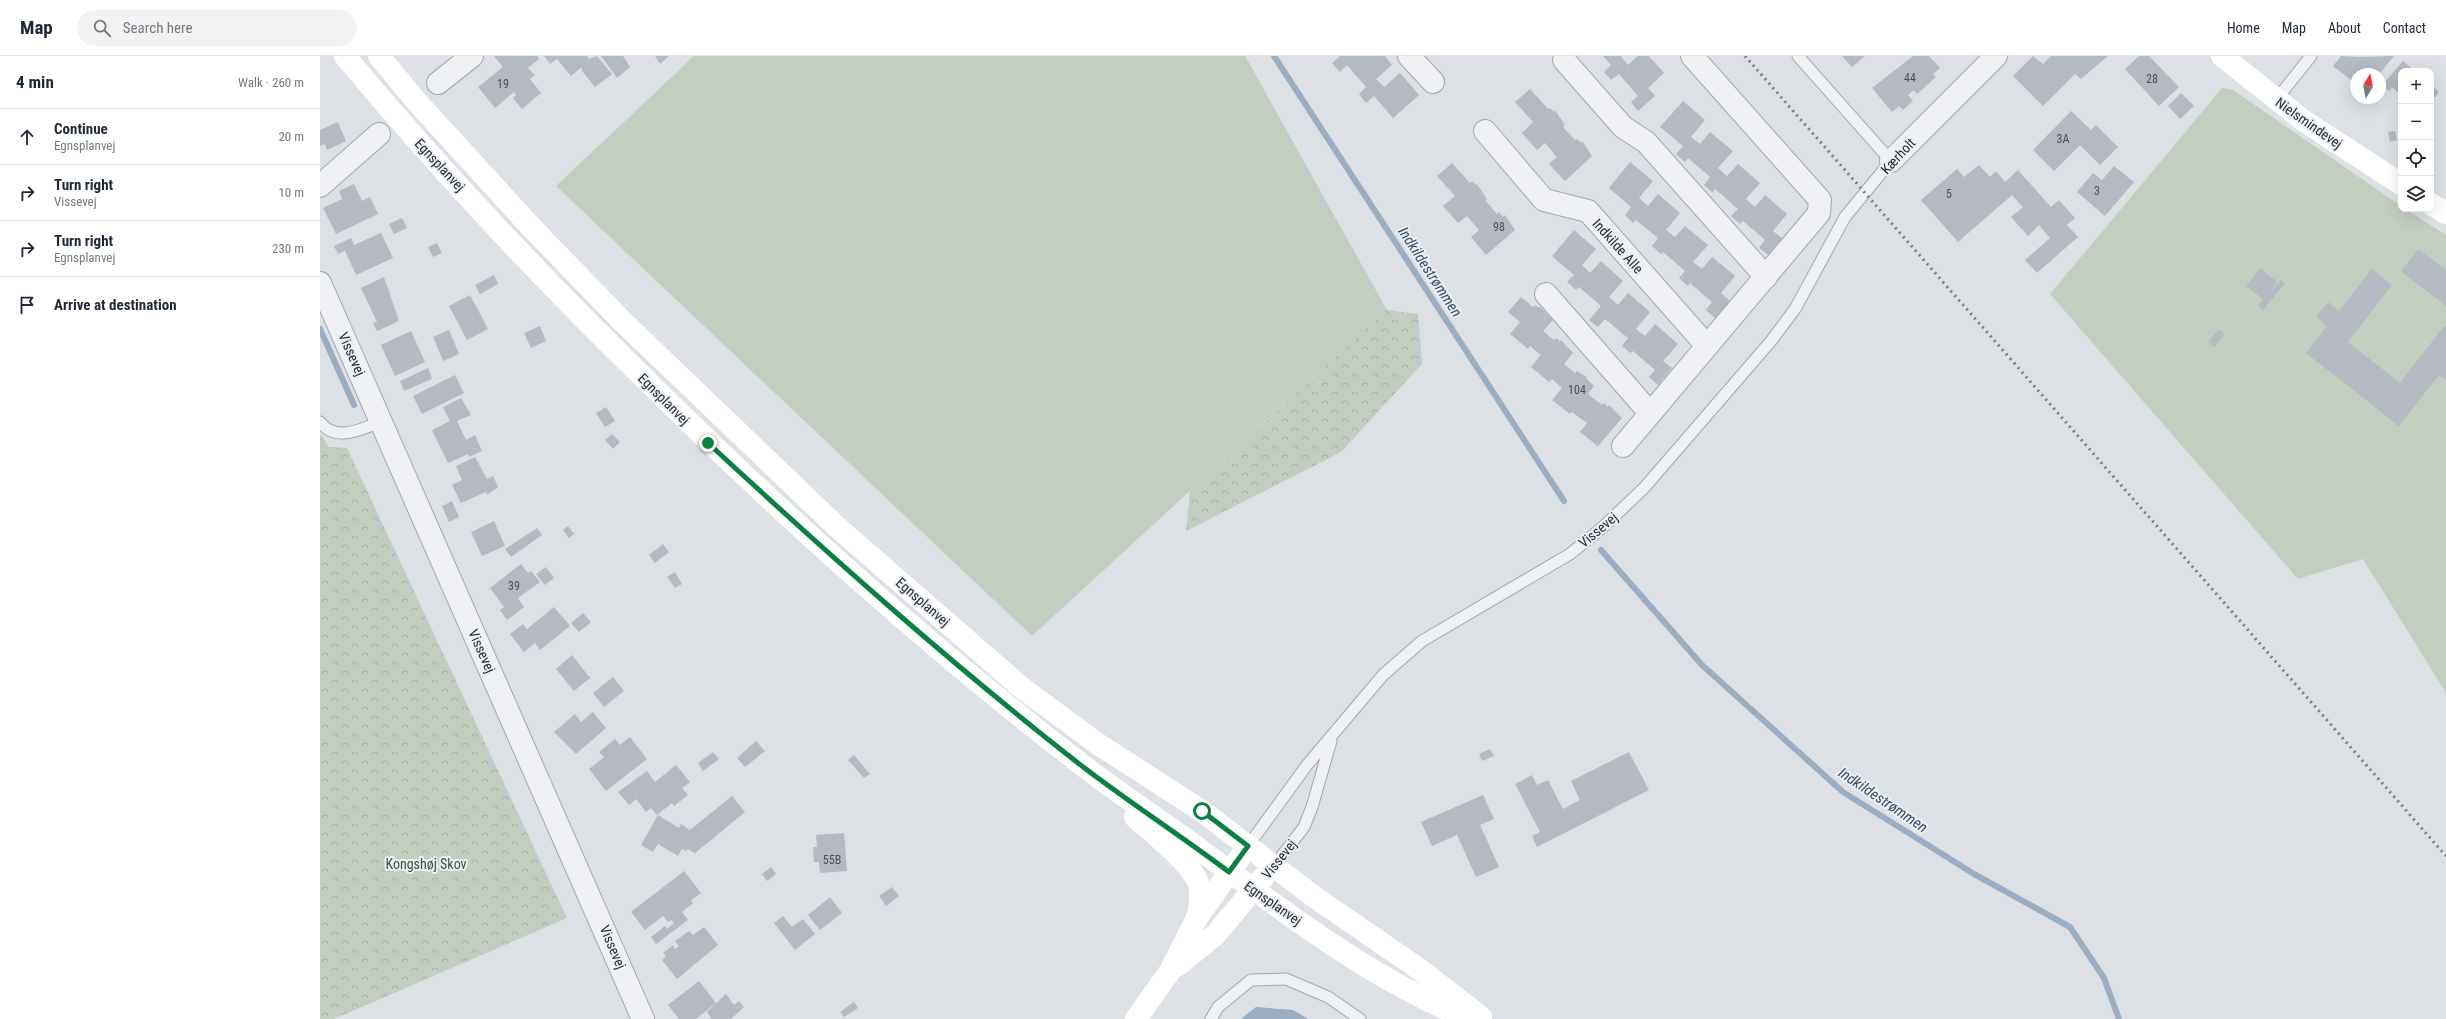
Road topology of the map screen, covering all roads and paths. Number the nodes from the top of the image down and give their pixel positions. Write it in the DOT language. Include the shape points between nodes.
graph roads {
  1 [pos="345,56"];
  2 [pos="379,56"];
  3 [pos="1409,56"];
  4 [pos="1692,56"];
  5 [pos="1798,56"];
  6 [pos="1996,56"];
  7 [pos="2222,56"];
  8 [pos="2311,56"];
  9 [pos="464,58"];
  10 [pos="1564,60"];
  11 [pos="1433,82"];
  12 [pos="438,83"];
  13 [pos="2276,100"];
  14 [pos="1485,131"];
  15 [pos="378,134"];
  16 [pos="1891,161"];
  17 [pos="2398,182"];
  18 [pos="320,186"];
  19 [pos="2434,206"];
  20 [pos="2446,214"];
  21 [pos="1818,270"];
  22 [pos="1766,277"];
  23 [pos="320,283"];
  24 [pos="1546,294"];
  25 [pos="1707,346"];
  26 [pos="1650,413"];
  27 [pos="320,422"];
  28 [pos="381,422"];
  29 [pos="1623,446"];
  30 [pos="1331,739"];
  31 [pos="1079,764"];
  32 [pos="1248,846"];
  33 [pos="1229,872"];
  34 [pos="1263,878"];
  35 [pos="1198,918"];
  36 [pos="1170,971"];
  37 [pos="644,1019"];
  38 [pos="1136,1019"];
  39 [pos="1211,1019"];
  40 [pos="1360,1019"];
  41 [pos="1470,1019"];
  42 [pos="1484,1019"];
  1 -- 31 [label="main road, Egnsplanvej" via="397,119 512,244 708,443 825,551"];
  2 -- 32 [label="main road, Egnsplanvej" via="417,102 532,228 623,322 836,526 1022,688 1098,744 1202,811"];
  3 -- 11 [label="street"];
  4 -- 22 [label="street" via="1820,200 1819,213"];
  5 -- 16 [label="lane"];
  6 -- 16 [label="street, Kærholt"];
  7 -- 13 [label="main road, Nielsmindevej"];
  8 -- 13 [label="lane"];
  9 -- 12 [label="street"];
  10 -- 22 [label="street" via="1623,127 1646,142"];
  13 -- 17 [label="main road, Nielsmindevej"];
  14 -- 25 [label="street, Indkilde Alle" via="1544,200 1588,211"];
  15 -- 18 [label="street"];
  16 -- 21 [label="lane, Kærholt" via="1845,218"];
  19 -- 20 [label="main road"];
  21 -- 30 [label="lane, Vissevej" via="1795,309 1771,341 1624,509 1570,554 1422,641 1382,675"];
  22 -- 25 [label="street"];
  23 -- 28 [label="street, Vissevej"];
  24 -- 26 [label="street"];
  25 -- 26 [label="street"];
  26 -- 29 [label="street"];
  27 -- 28 [label="lane" via="332,432 347,434"];
  28 -- 37 [label="street, Vissevej"];
  30 -- 32 [label="lane, Vissevej" via="1307,765"];
  30 -- 34 [label="lane, Vissevej" via="1306,820 1289,848"];
  31 -- 33 [label="main road, Egnsplanvej"];
  31 -- 35 [label="main road" via="1196,876 1200,889"];
  32 -- 33 [label="main road, Vissevej"];
  32 -- 34 [label="main road, Egnsplanvej"];
  33 -- 34 [label="main road, Egnsplanvej"];
  33 -- 35 [label="main road, Vissevej"];
  34 -- 36 [label="main road, Vissevej" via="1215,934"];
  34 -- 41 [label="main road, Egnsplanvej" via="1343,950 1443,1009"];
  34 -- 42 [label="main road, Egnsplanvej" via="1419,969"];
  35 -- 36 [label="main road, Vissevej"];
  36 -- 38 [label="main road, Vissevej"];
  39 -- 40 [label="lane" via="1218,1007 1251,980 1286,979 1328,997"];
}
